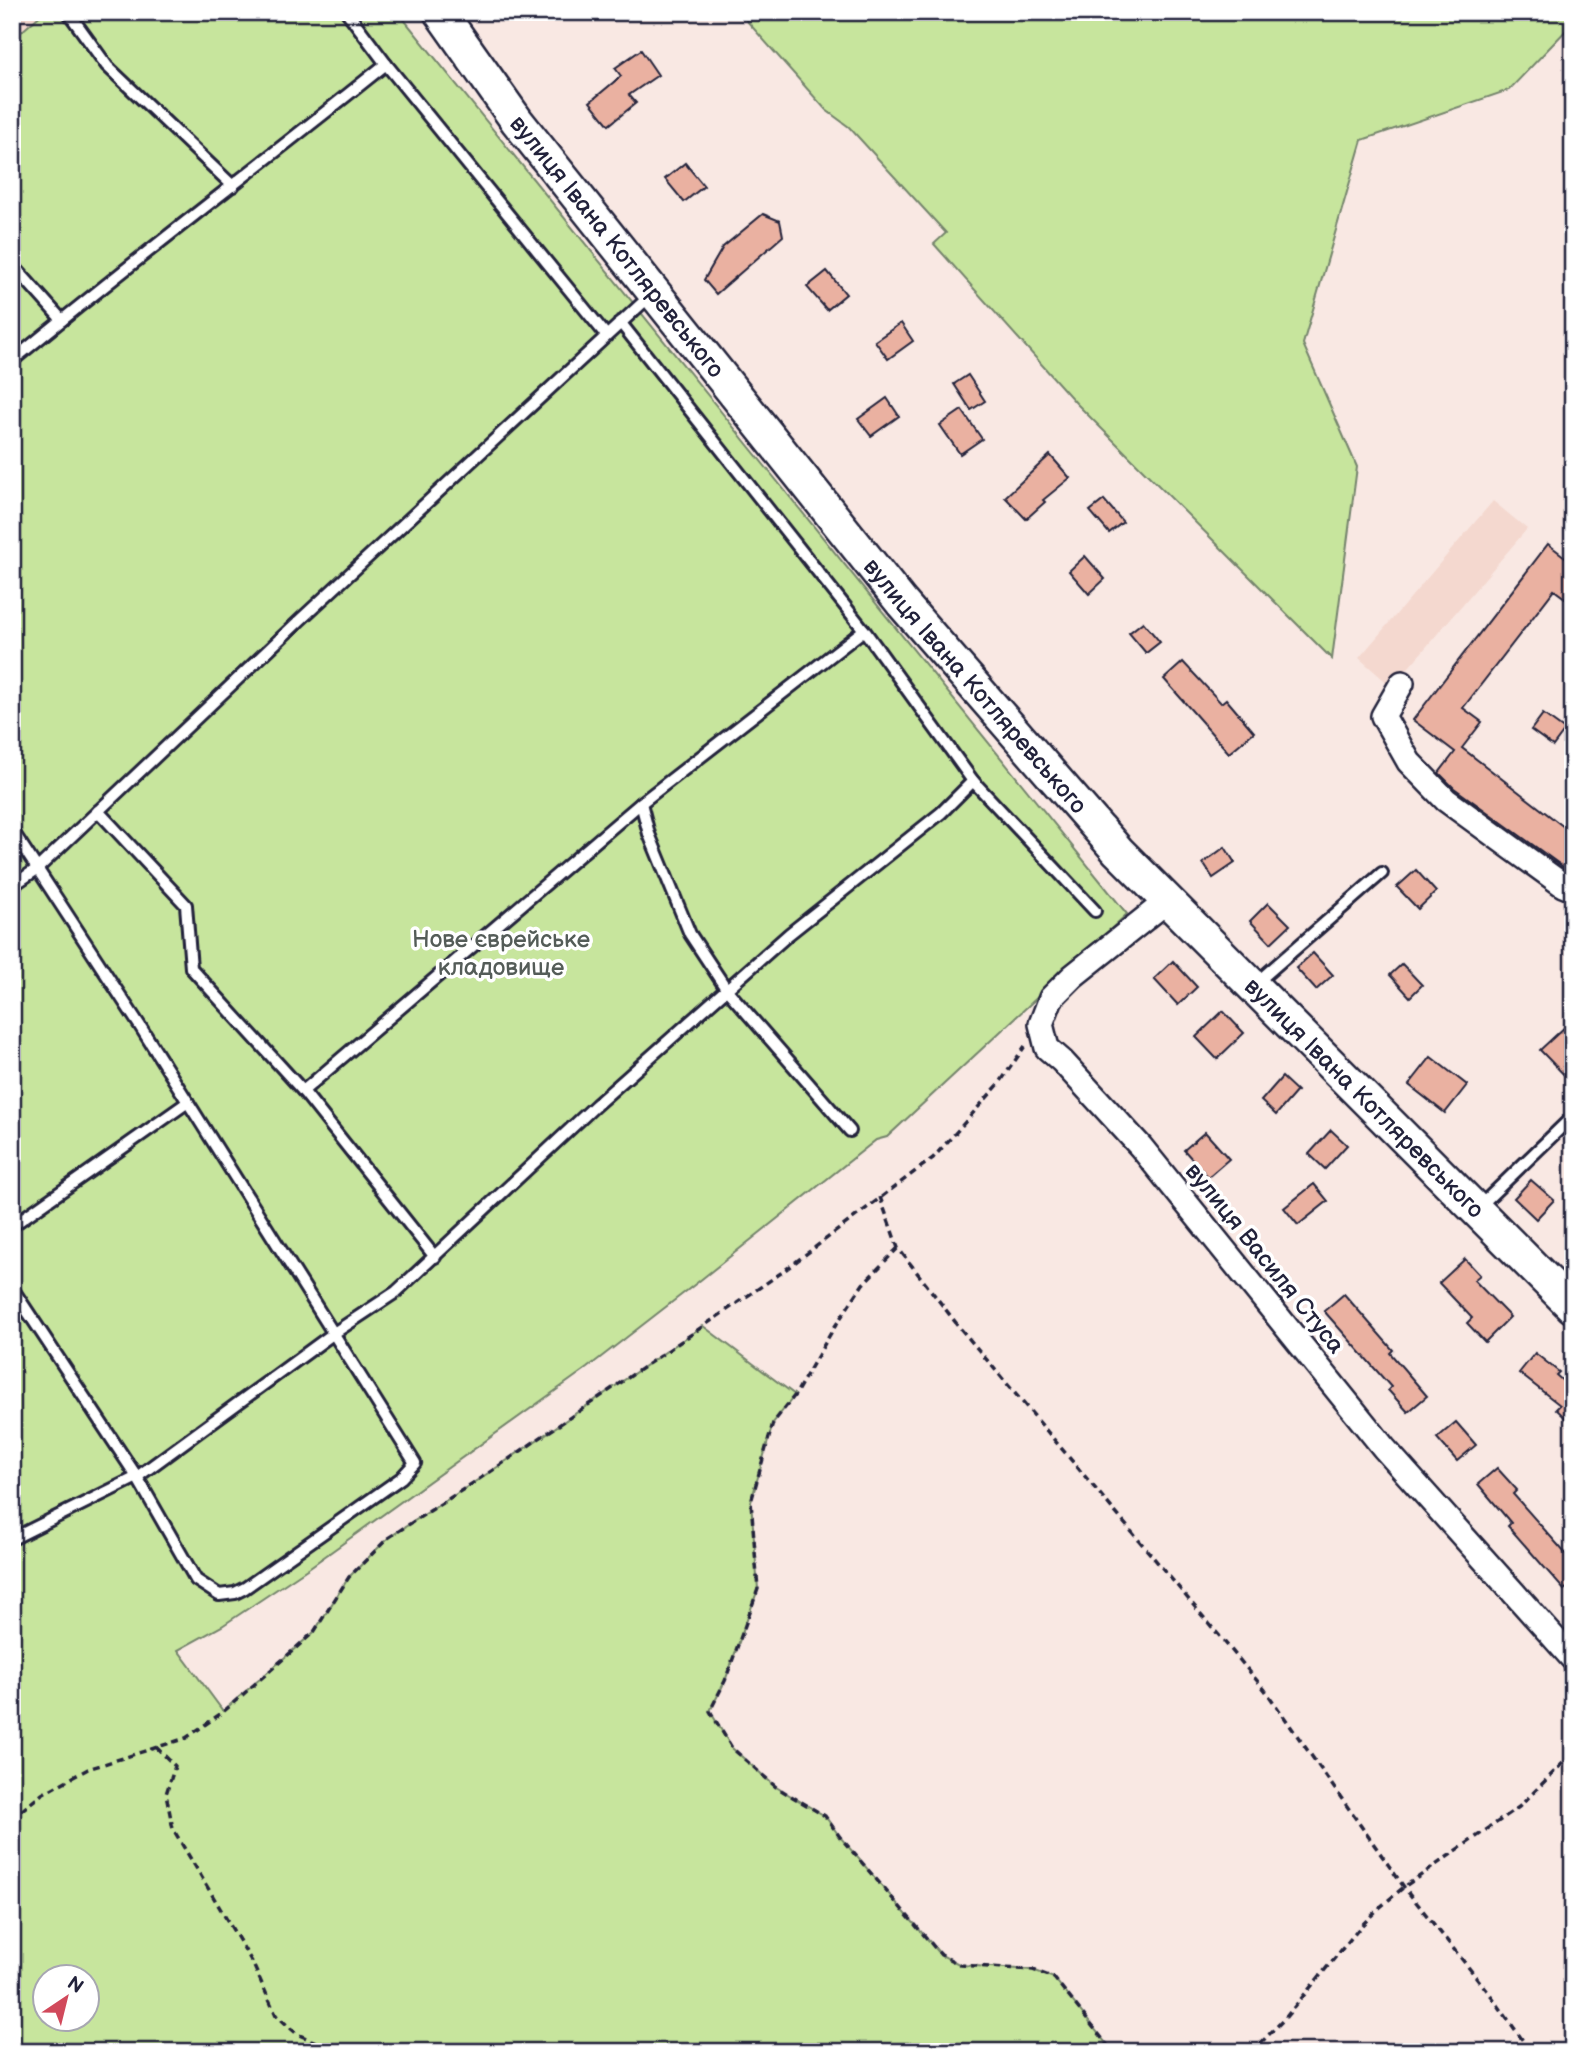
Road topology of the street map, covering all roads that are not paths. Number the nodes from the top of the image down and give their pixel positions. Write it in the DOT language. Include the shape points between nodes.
graph roads {
  1 [pos="68,12"];
  2 [pos="347,12"];
  3 [pos="440,12"];
  4 [pos="386,64"];
  5 [pos="233,186"];
  6 [pos="12,264"];
  7 [pos="654,292"];
  8 [pos="62,320"];
  9 [pos="620,322"];
  10 [pos="606,335"];
  11 [pos="12,361"];
  12 [pos="864,630"];
  13 [pos="1402,683"];
  14 [pos="973,782"];
  15 [pos="641,803"];
  16 [pos="98,811"];
  17 [pos="12,830"];
  18 [pos="37,869"];
  19 [pos="1382,873"];
  20 [pos="12,886"];
  21 [pos="1573,889"];
  22 [pos="1167,901"];
  23 [pos="1095,911"];
  24 [pos="1252,986"];
  25 [pos="727,989"];
  26 [pos="303,1091"];
  27 [pos="188,1102"];
  28 [pos="1573,1116"];
  29 [pos="850,1130"];
  30 [pos="1475,1210"];
  31 [pos="12,1226"];
  32 [pos="435,1257"];
  33 [pos="12,1288"];
  34 [pos="1573,1307"];
  35 [pos="334,1333"];
  36 [pos="137,1477"];
  37 [pos="12,1538"];
  38 [pos="1573,1659"];
  1 -- 5 [label="lane" via="107,66"];
  2 -- 4 [label="lane"];
  3 -- 7 [label="street, вулиця Івана Котляревського" via="517,121"];
  4 -- 5 [label="lane"];
  4 -- 10 [label="lane"];
  5 -- 8 [label="lane"];
  6 -- 8 [label="lane"];
  7 -- 9 [label="lane"];
  7 -- 22 [label="street, вулиця Івана Котляревського" via="902,603"];
  8 -- 11 [label="lane"];
  9 -- 10 [label="lane"];
  9 -- 12 [label="lane"];
  10 -- 16 [label="lane"];
  12 -- 14 [label="lane"];
  12 -- 15 [label="lane"];
  13 -- 21 [label="street" via="1383,716 1409,762 1446,800"];
  14 -- 23 [label="lane"];
  14 -- 25 [label="lane" via="942,813"];
  15 -- 25 [label="lane" via="690,934"];
  15 -- 26 [label="lane"];
  16 -- 18 [label="lane"];
  16 -- 26 [label="lane" via="186,905 191,968"];
  17 -- 18 [label="lane"];
  18 -- 20 [label="lane"];
  18 -- 27 [label="lane"];
  19 -- 24 [label="lane"];
  22 -- 24 [label="street, вулиця Івана Котляревського"];
  22 -- 38 [label="street, вулиця Василя Стуса" via="1051,998 1041,1024 1046,1048 1141,1147 1384,1448"];
  24 -- 30 [label="street, вулиця Івана Котляревського"];
  25 -- 29 [label="lane"];
  25 -- 32 [label="lane"];
  26 -- 32 [label="lane"];
  27 -- 31 [label="lane"];
  27 -- 35 [label="lane"];
  28 -- 30 [label="lane"];
  30 -- 34 [label="street, вулиця Івана Котляревського"];
  32 -- 35 [label="lane" via="396,1292"];
  33 -- 36 [label="lane"];
  35 -- 36 [label="lane"];
  35 -- 36 [label="lane" via="415,1463 401,1478 245,1588 219,1595 196,1580"];
  36 -- 37 [label="lane"];
}
